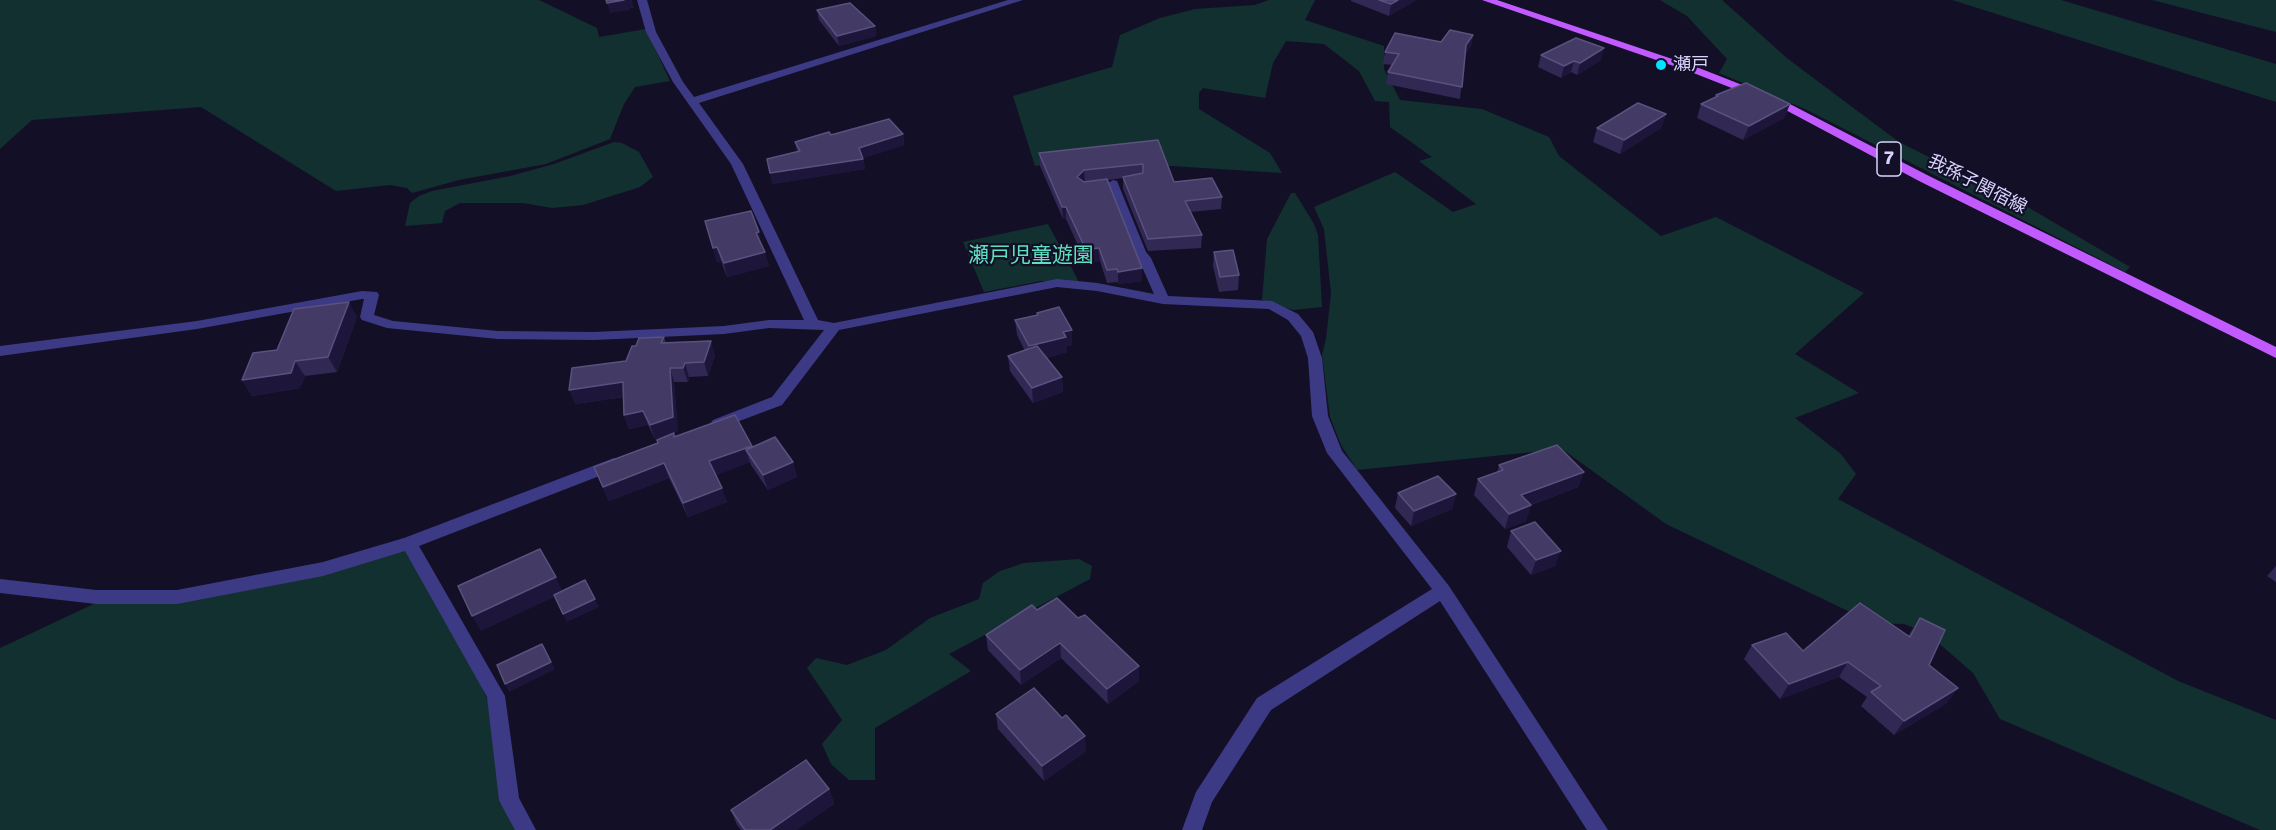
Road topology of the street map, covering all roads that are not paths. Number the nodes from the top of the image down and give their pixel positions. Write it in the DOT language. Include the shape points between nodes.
graph roads {
  1 [pos="642,0"];
  2 [pos="1018,0"];
  3 [pos="1487,0"];
  4 [pos="694,101"];
  5 [pos="1129,182"];
  6 [pos="1163,300"];
  7 [pos="813,324"];
  8 [pos="834,327"];
  9 [pos="0,351"];
  10 [pos="2276,353"];
  11 [pos="699,431"];
  12 [pos="632,457"];
  13 [pos="410,543"];
  14 [pos="0,586"];
  15 [pos="1443,591"];
  16 [pos="526,830"];
  17 [pos="1192,830"];
  18 [pos="1598,830"];
  1 -- 4 [label="street" via="651,32 678,82"];
  2 -- 4 [label="street"];
  3 -- 10 [label="main road, 我孫子関宿線 / 7" via="1695,70 1784,105"];
  4 -- 7 [label="street" via="737,164"];
  5 -- 6 [label="street" via="1109,185"];
  6 -- 8 [label="street" via="1056,283"];
  6 -- 15 [label="street" via="1272,305 1293,317 1308,335 1315,358 1320,416 1335,453"];
  7 -- 8 [label="street"];
  7 -- 9 [label="street" via="594,336 498,335 392,325 367,317 372,296 362,295 197,325"];
  8 -- 11 [label="street" via="777,401"];
  12 -- 13 [label="street"];
  13 -- 14 [label="street" via="323,568 177,597 96,597"];
  13 -- 16 [label="street" via="496,696 509,801"];
  15 -- 17 [label="street" via="1264,704 1203,798"];
  15 -- 18 [label="street"];
}
